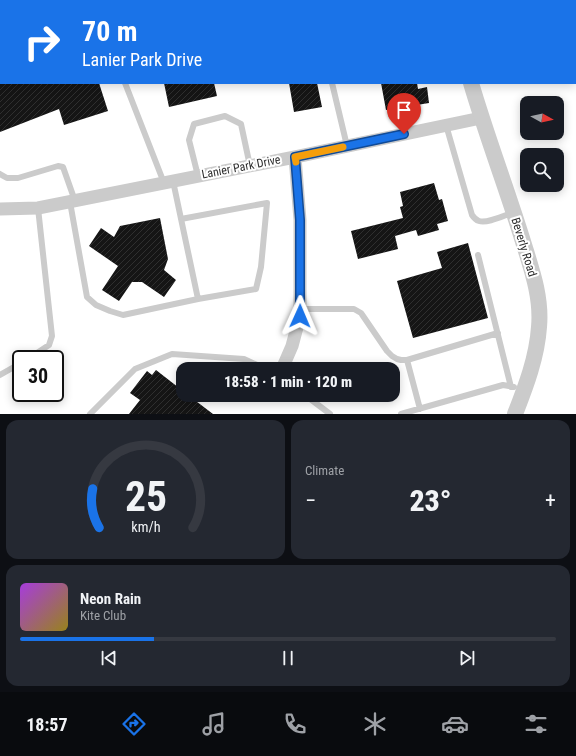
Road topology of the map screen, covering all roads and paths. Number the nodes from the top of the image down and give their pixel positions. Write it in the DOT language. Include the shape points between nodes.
graph roads {
  1 [pos="125,84"];
  2 [pos="332,84"];
  3 [pos="471,84"];
  4 [pos="481,118"];
  5 [pos="446,125"];
  6 [pos="347,146"];
  7 [pos="295,157"];
  8 [pos="250,166"];
  9 [pos="0,174"];
  10 [pos="198,176"];
  11 [pos="169,182"];
  12 [pos="72,201"];
  13 [pos="38,208"];
  14 [pos="0,209"];
  15 [pos="514,212"];
  16 [pos="181,219"];
  17 [pos="478,255"];
  18 [pos="198,298"];
  19 [pos="300,309"];
  20 [pos="498,333"];
  21 [pos="42,350"];
  22 [pos="407,360"];
  23 [pos="251,362"];
  24 [pos="285,362"];
  25 [pos="12,368"];
  26 [pos="0,375"];
  27 [pos="518,388"];
  28 [pos="314,402"];
  29 [pos="420,409"];
  30 [pos="90,414"];
  31 [pos="330,414"];
  32 [pos="401,414"];
  33 [pos="515,414"];
  1 -- 11 [label="lane"];
  2 -- 6 [label="lane"];
  3 -- 4 [label="street, Beverly Road"];
  4 -- 5 [label="street, Lanier Park Drive"];
  4 -- 15 [label="street, Beverly Road"];
  5 -- 6 [label="street, Lanier Park Drive"];
  5 -- 15 [label="lane" via="475,219 485,222"];
  6 -- 7 [label="street, Lanier Park Drive"];
  7 -- 8 [label="street, Lanier Park Drive"];
  7 -- 19 [label="street" via="300,220"];
  8 -- 10 [label="street, Lanier Park Drive"];
  8 -- 10 [label="lane" via="241,124 225,116 194,124 189,140"];
  9 -- 12 [label="lane" via="7,178 18,178 58,166 63,167"];
  10 -- 11 [label="street, Lanier Park Drive"];
  11 -- 12 [label="street, Lanier Park Drive"];
  11 -- 16 [label="lane"];
  12 -- 13 [label="street, Lanier Park Drive"];
  12 -- 18 [label="lane" via="87,297 96,305 122,315"];
  13 -- 14 [label="street, Lanier Park Drive"];
  13 -- 21 [label="lane" via="52,336 49,345"];
  15 -- 27 [label="street, Beverly Road" via="539,303 536,347"];
  16 -- 18 [label="lane"];
  16 -- 18 [label="lane" via="267,203 261,267 256,289"];
  17 -- 20 [label="lane"];
  19 -- 22 [label="lane" via="354,309 361,313 387,352 397,359"];
  19 -- 24 [label="street" via="292,346"];
  20 -- 22 [label="lane"];
  20 -- 27 [label="lane"];
  22 -- 29 [label="lane"];
  23 -- 30 [label="lane" via="244,359 172,354 135,369"];
  25 -- 26 [label="lane"];
  27 -- 29 [label="lane" via="503,386"];
  27 -- 33 [label="street, Beverly Road"];
  28 -- 31 [label="lane"];
  29 -- 32 [label="lane"];
}
